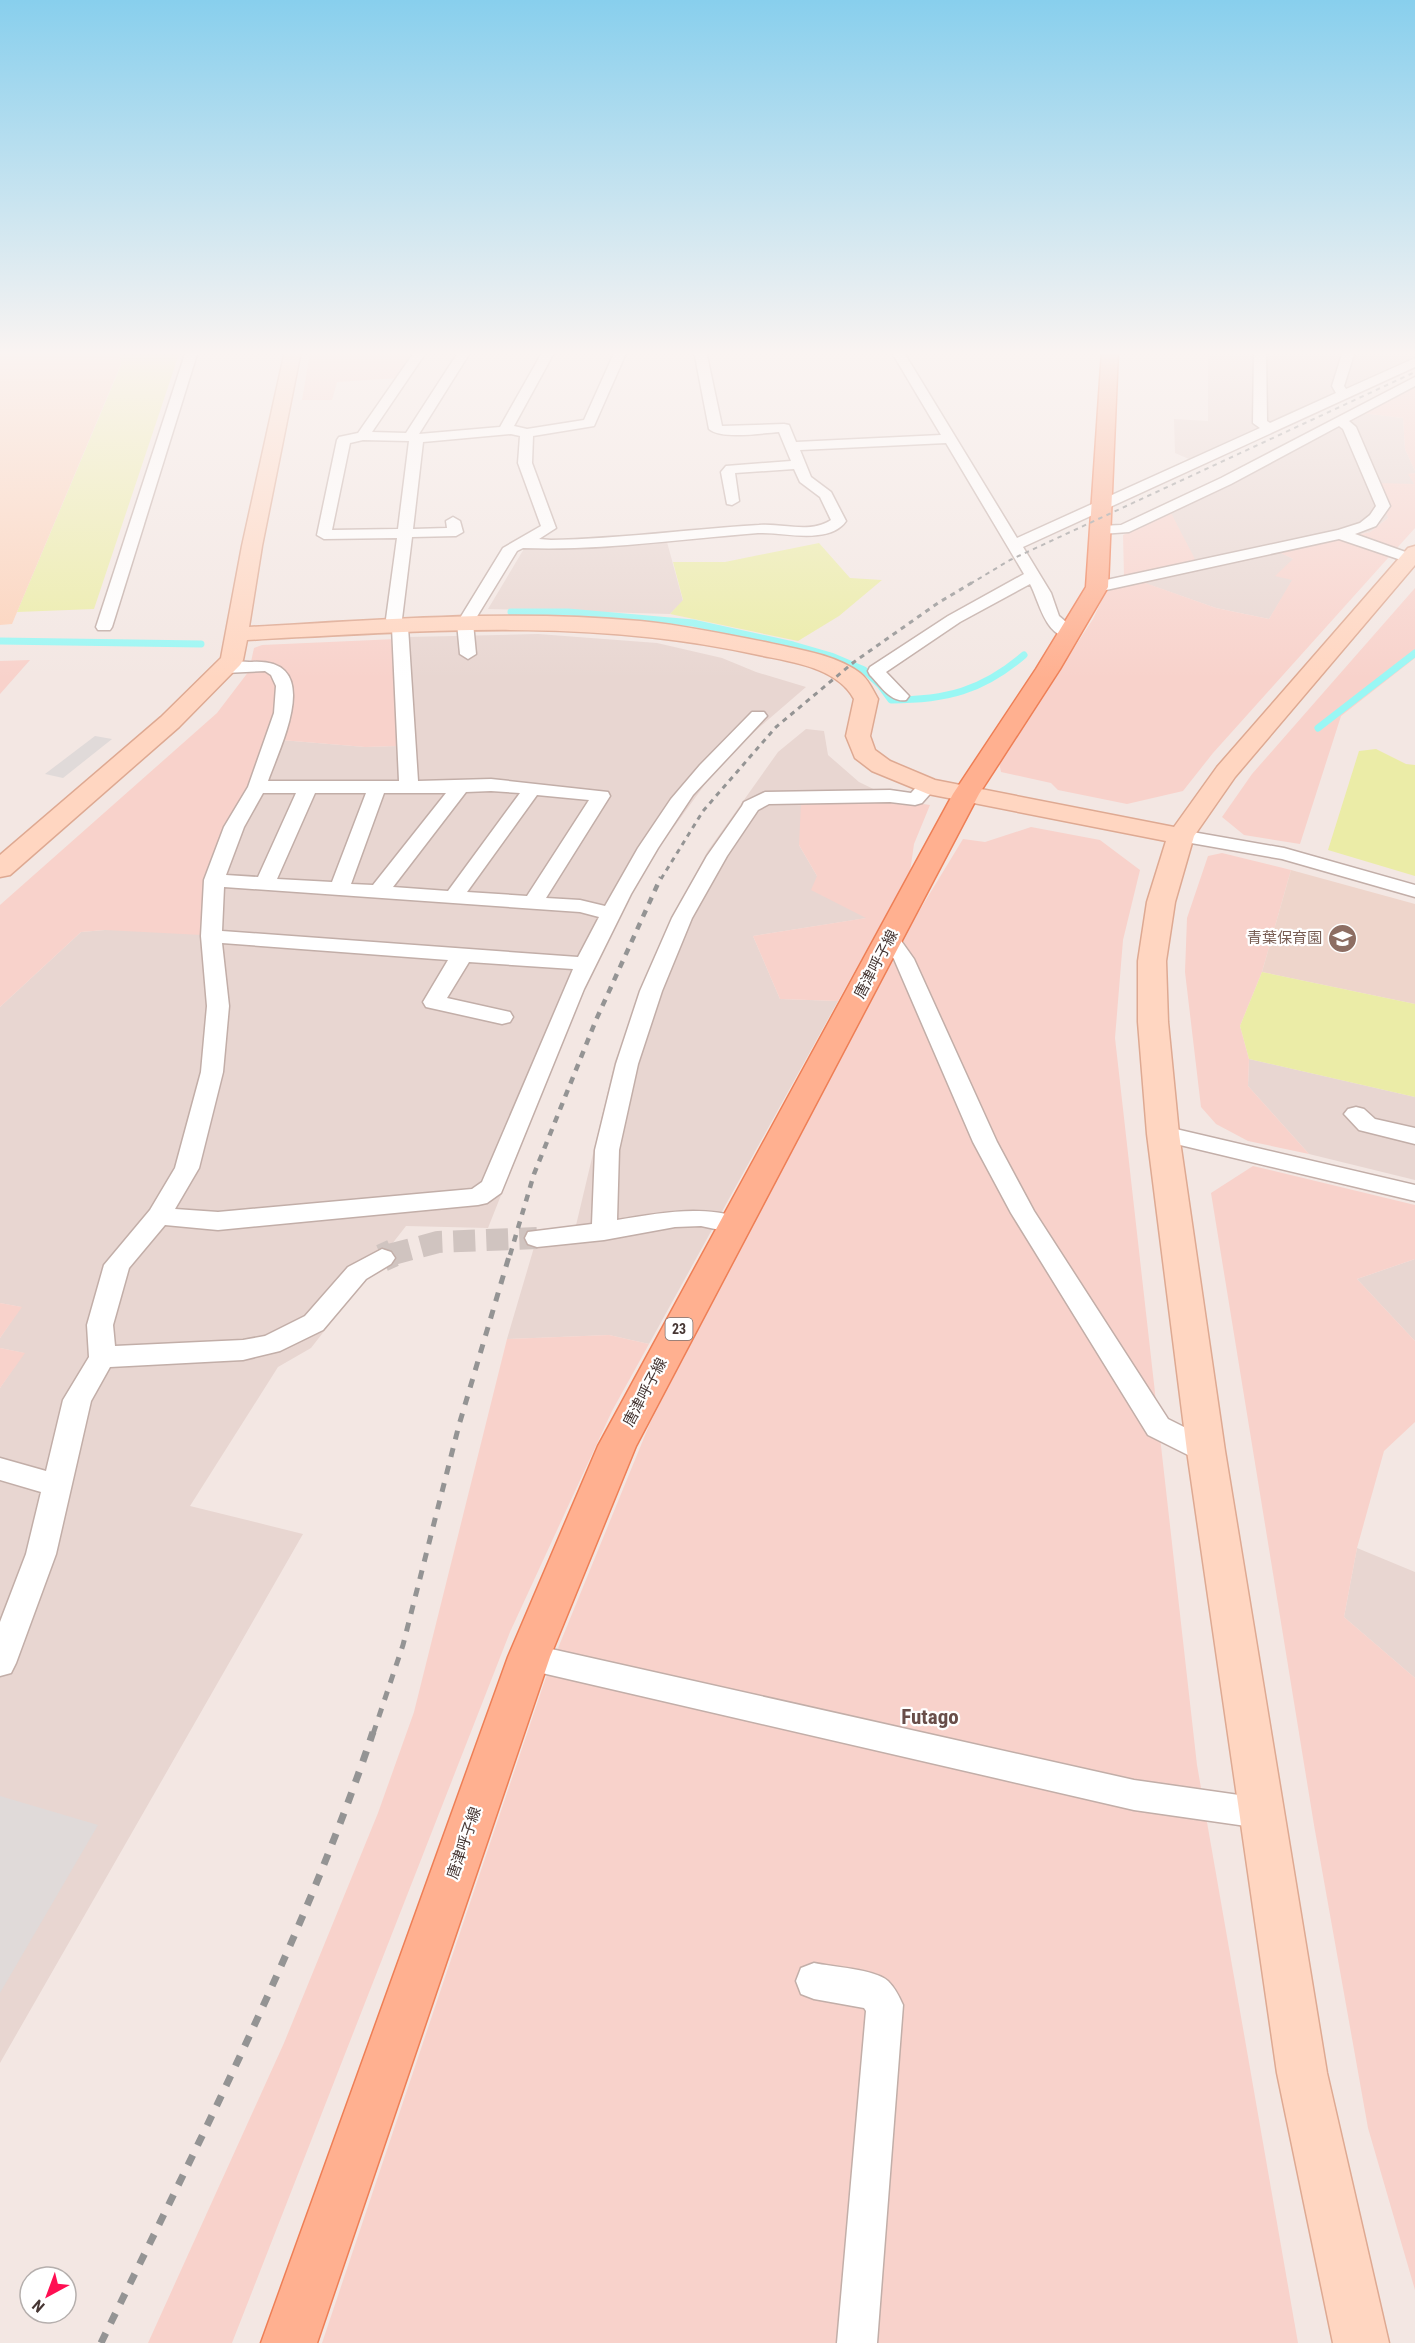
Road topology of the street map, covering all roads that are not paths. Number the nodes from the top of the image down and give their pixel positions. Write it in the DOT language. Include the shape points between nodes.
graph roads {
  1 [pos="157,460"];
  2 [pos="270,460"];
  3 [pos="340,460"];
  4 [pos="413,460"];
  5 [pos="525,460"];
  6 [pos="796,460"];
  7 [pos="962,460"];
  8 [pos="1103,460"];
  9 [pos="1208,460"];
  10 [pos="1266,460"];
  11 [pos="1363,460"];
  12 [pos="798,465"];
  13 [pos="732,501"];
  14 [pos="1100,517"];
  15 [pos="453,521"];
  16 [pos="404,534"];
  17 [pos="1341,534"];
  18 [pos="520,543"];
  19 [pos="1014,545"];
  20 [pos="1413,557"];
  21 [pos="1032,576"];
  22 [pos="1097,588"];
  23 [pos="465,623"];
  24 [pos="104,627"];
  25 [pos="400,627"];
  26 [pos="1071,633"];
  27 [pos="238,634"];
  28 [pos="468,654"];
  29 [pos="225,668"];
  30 [pos="900,696"];
  31 [pos="758,716"];
  32 [pos="928,786"];
  33 [pos="258,787"];
  34 [pos="308,787"];
  35 [pos="377,787"];
  36 [pos="409,787"];
  37 [pos="460,787"];
  38 [pos="533,788"];
  39 [pos="966,794"];
  40 [pos="1181,836"];
  41 [pos="0,869"];
  42 [pos="214,880"];
  43 [pos="265,883"];
  44 [pos="339,889"];
  45 [pos="380,891"];
  46 [pos="1415,891"];
  47 [pos="453,897"];
  48 [pos="533,903"];
  49 [pos="609,913"];
  50 [pos="210,936"];
  51 [pos="890,939"];
  52 [pos="462,955"];
  53 [pos="584,964"];
  54 [pos="502,1017"];
  55 [pos="1356,1114"];
  56 [pos="1163,1134"];
  57 [pos="1415,1136"];
  58 [pos="1415,1193"];
  59 [pos="159,1216"];
  60 [pos="734,1224"];
  61 [pos="604,1231"];
  62 [pos="537,1238"];
  63 [pos="382,1258"];
  64 [pos="102,1357"];
  65 [pos="1206,1451"];
  66 [pos="0,1469"];
  67 [pos="58,1486"];
  68 [pos="529,1657"];
  69 [pos="0,1664"];
  70 [pos="1260,1813"];
  71 [pos="814,1981"];
  72 [pos="289,2343"];
  73 [pos="857,2343"];
  74 [pos="1361,2343"];
  1 -- 24 [label="street"];
  2 -- 27 [label="street"];
  3 -- 16 [label="street" via="324,535"];
  4 -- 16 [label="street"];
  5 -- 18 [label="street" via="549,528"];
  6 -- 12 [label="street"];
  7 -- 19 [label="street"];
  8 -- 14 [label="main road, 唐津呼子線 / 23"];
  9 -- 14 [label="street"];
  10 -- 14 [label="street" via="1124,528"];
  11 -- 17 [label="street" via="1383,506 1377,519"];
  12 -- 13 [label="street" via="731,469 728,472"];
  12 -- 18 [label="street" via="805,479 826,495 839,521 835,525 810,531 779,528 565,544"];
  14 -- 19 [label="street"];
  14 -- 22 [label="main road, 唐津呼子線 / 23"];
  15 -- 16 [label="street" via="456,532"];
  16 -- 25 [label="street" via="394,619"];
  17 -- 20 [label="street"];
  17 -- 22 [label="street"];
  18 -- 23 [label="street" via="511,548"];
  19 -- 21 [label="street"];
  20 -- 40 [label="street" via="1226,772"];
  21 -- 26 [label="street" via="1042,592 1048,616"];
  21 -- 30 [label="street" via="954,619 876,671"];
  22 -- 26 [label="main road, 唐津呼子線 / 23"];
  23 -- 25 [label="street"];
  23 -- 28 [label="street"];
  23 -- 32 [label="street" via="563,623 684,633 818,663 852,677 866,699 858,736 864,753 881,766"];
  25 -- 27 [label="street"];
  25 -- 36 [label="street"];
  26 -- 39 [label="main road, 唐津呼子線 / 23"];
  27 -- 29 [label="street" via="232,660"];
  29 -- 33 [label="street" via="268,666 278,672 285,686 283,713"];
  29 -- 41 [label="street" via="170,722"];
  31 -- 49 [label="street" via="679,802"];
  32 -- 39 [label="street"];
  32 -- 61 [label="street" via="915,799 765,798 751,806 682,918 651,991 627,1064 607,1150"];
  33 -- 34 [label="street"];
  33 -- 42 [label="street" via="234,827"];
  34 -- 35 [label="street"];
  34 -- 43 [label="street"];
  35 -- 36 [label="street"];
  35 -- 44 [label="street"];
  36 -- 37 [label="street"];
  37 -- 38 [label="street"];
  37 -- 45 [label="street"];
  38 -- 47 [label="street"];
  38 -- 48 [label="street" via="601,796"];
  39 -- 40 [label="street"];
  39 -- 51 [label="main road, 唐津呼子線 / 23"];
  40 -- 46 [label="street" via="1293,856"];
  40 -- 56 [label="street" via="1161,902 1152,960"];
  42 -- 43 [label="street"];
  42 -- 50 [label="street"];
  43 -- 44 [label="street"];
  44 -- 45 [label="street"];
  45 -- 47 [label="street"];
  47 -- 48 [label="street"];
  48 -- 49 [label="street" via="580,906"];
  49 -- 53 [label="street"];
  50 -- 52 [label="street"];
  50 -- 59 [label="street" via="218,1006 212,1072 187,1168"];
  51 -- 60 [label="main road, 唐津呼子線 / 23"];
  51 -- 65 [label="street" via="904,959 985,1142 1023,1214 1158,1427"];
  52 -- 53 [label="street"];
  52 -- 54 [label="street" via="434,1002"];
  53 -- 59 [label="street" via="492,1187 478,1197 218,1221"];
  55 -- 57 [label="street" via="1367,1125"];
  56 -- 58 [label="street"];
  56 -- 65 [label="street"];
  59 -- 64 [label="street" via="117,1265 100,1325"];
  60 -- 61 [label="street" via="692,1218"];
  60 -- 68 [label="main road, 唐津呼子線 / 23" via="616,1446"];
  61 -- 62 [label="street"];
  63 -- 64 [label="street" via="357,1273 314,1323 271,1344 243,1350"];
  64 -- 67 [label="street" via="77,1400"];
  65 -- 70 [label="street"];
  66 -- 67 [label="street"];
  67 -- 69 [label="street" via="41,1554"];
  68 -- 70 [label="street" via="1134,1795"];
  68 -- 72 [label="main road, 唐津呼子線 / 23"];
  70 -- 74 [label="street" via="1302,2073"];
  71 -- 73 [label="street" via="874,1992 885,2005"];
}
